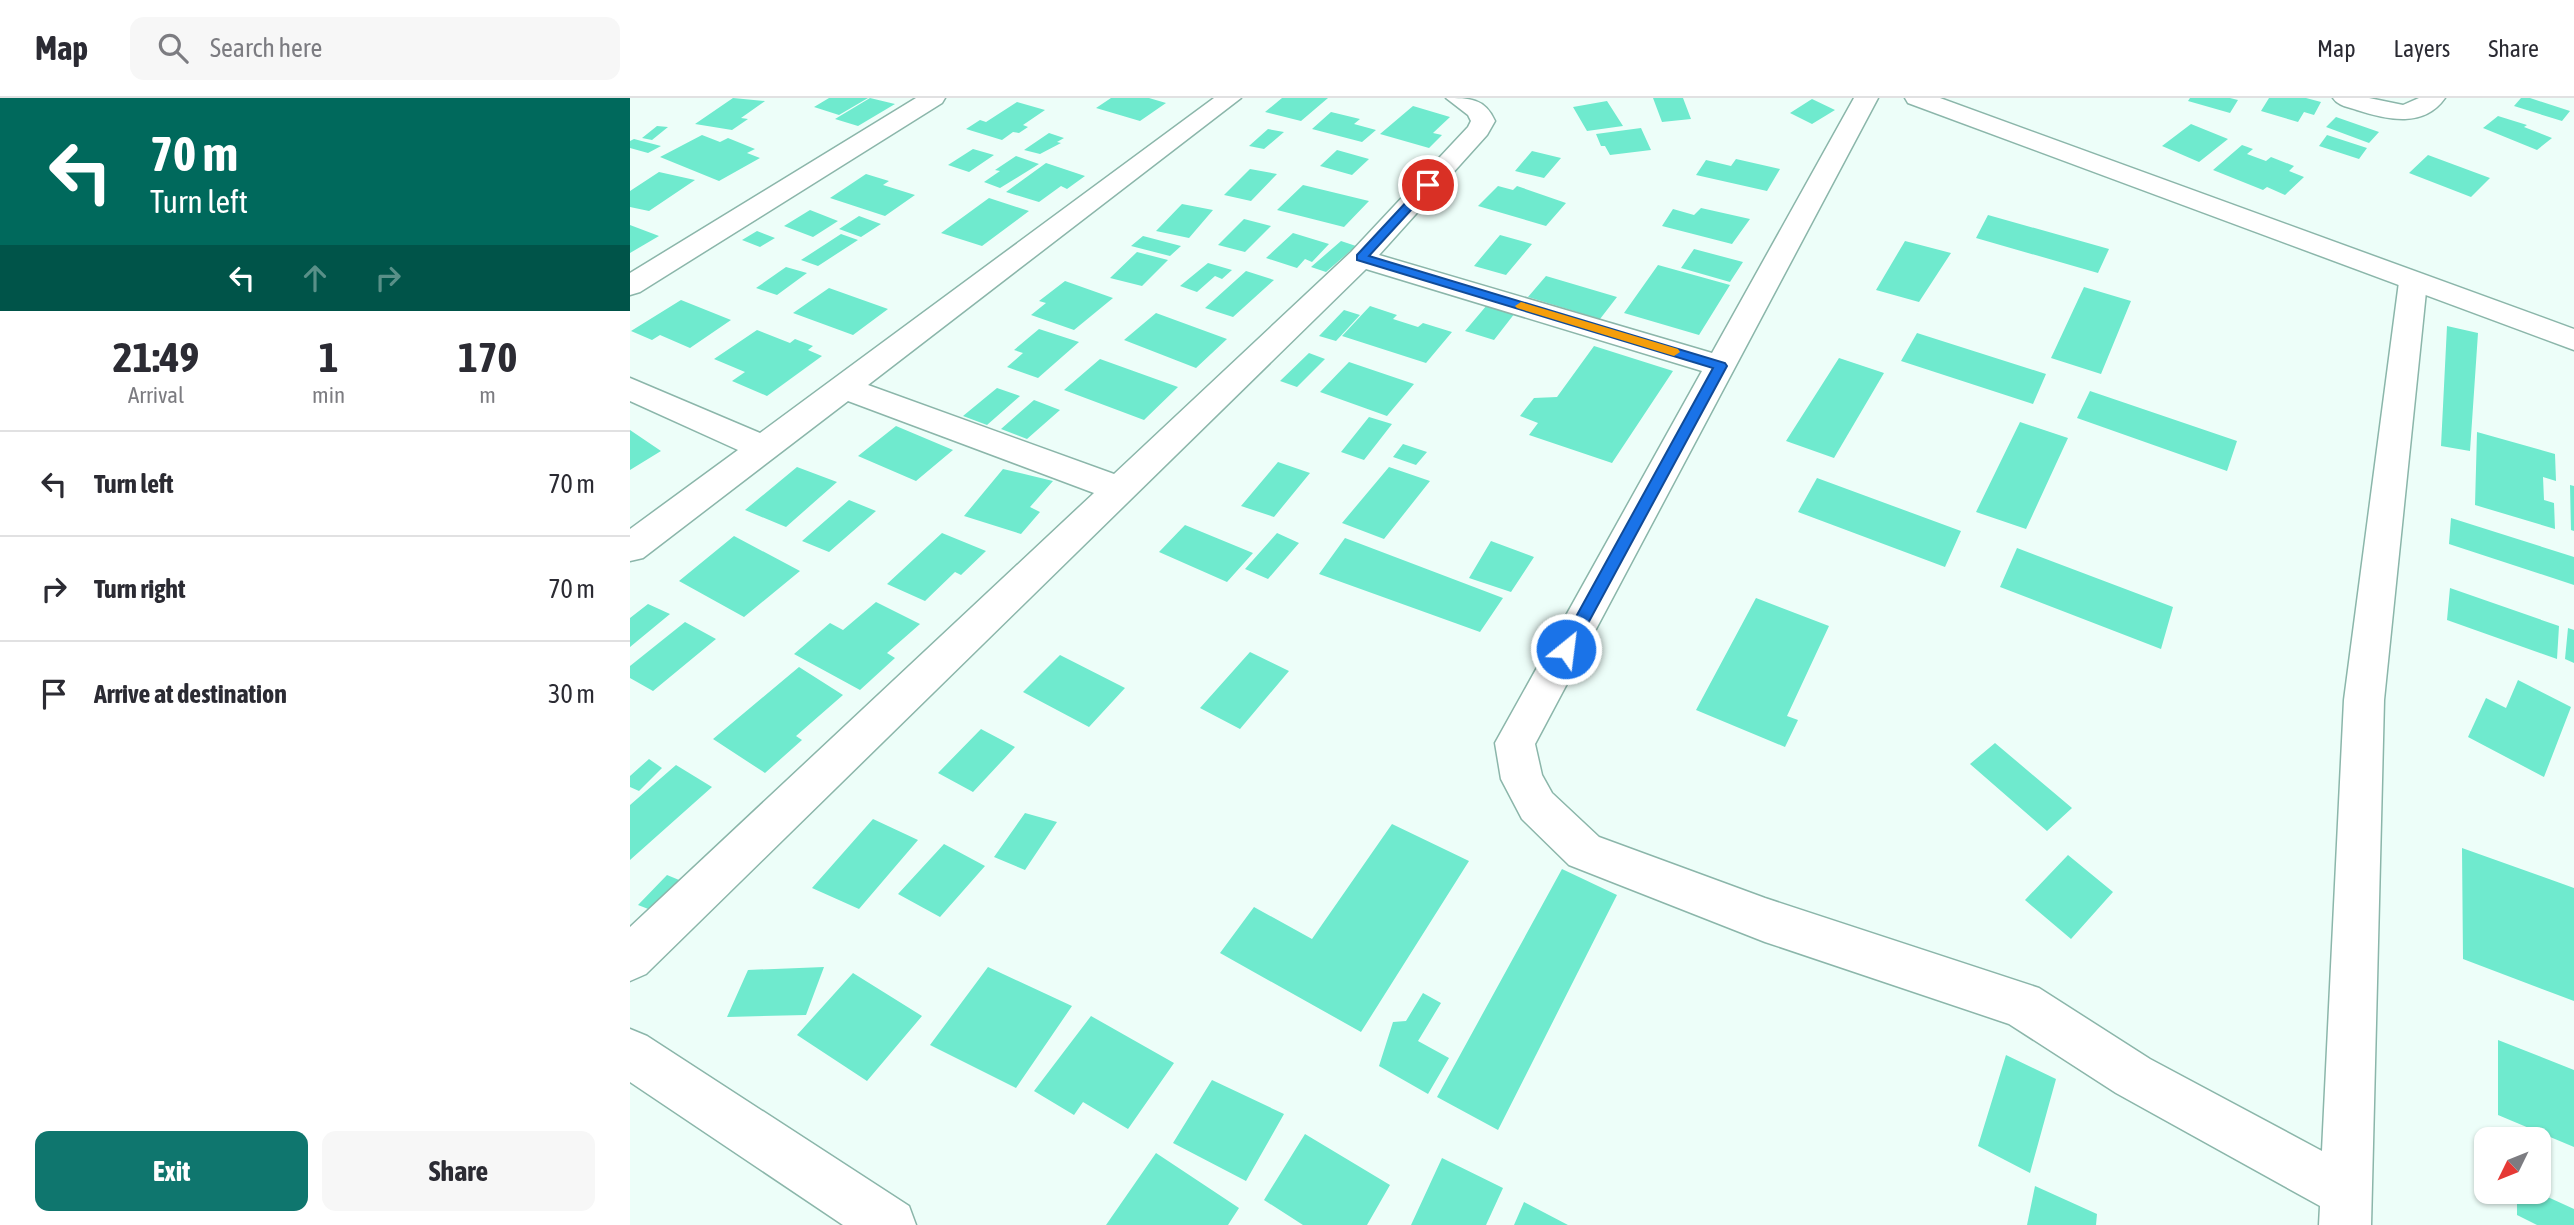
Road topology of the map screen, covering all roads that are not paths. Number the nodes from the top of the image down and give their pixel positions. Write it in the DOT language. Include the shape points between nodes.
graph roads {
  1 [pos="933,98"];
  2 [pos="1229,98"];
  3 [pos="1458,98"];
  4 [pos="1866,98"];
  5 [pos="1917,98"];
  6 [pos="2345,98"];
  7 [pos="2433,98"];
  8 [pos="1361,258"];
  9 [pos="2413,282"];
  10 [pos="630,286"];
  11 [pos="2574,340"];
  12 [pos="1720,366"];
  13 [pos="842,387"];
  14 [pos="630,389"];
  15 [pos="762,447"];
  16 [pos="1121,490"];
  17 [pos="630,548"];
  18 [pos="630,958"];
  19 [pos="630,1053"];
  20 [pos="2346,1208"];
  21 [pos="890,1225"];
  1 -- 10 [label="street"];
  2 -- 13 [label="street"];
  3 -- 8 [label="street" via="1479,111 1483,121 1478,130"];
  4 -- 12 [label="street"];
  5 -- 9 [label="street"];
  6 -- 7 [label="street" via="2396,113 2415,112"];
  8 -- 12 [label="street"];
  8 -- 16 [label="street"];
  9 -- 11 [label="street"];
  9 -- 20 [label="street" via="2364,700"];
  12 -- 20 [label="street" via="1515,743 1522,779 1537,806 1584,850 1765,920 2022,1005"];
  13 -- 15 [label="street"];
  13 -- 16 [label="street"];
  14 -- 15 [label="street"];
  15 -- 17 [label="street"];
  16 -- 18 [label="street"];
  19 -- 21 [label="street"];
}
